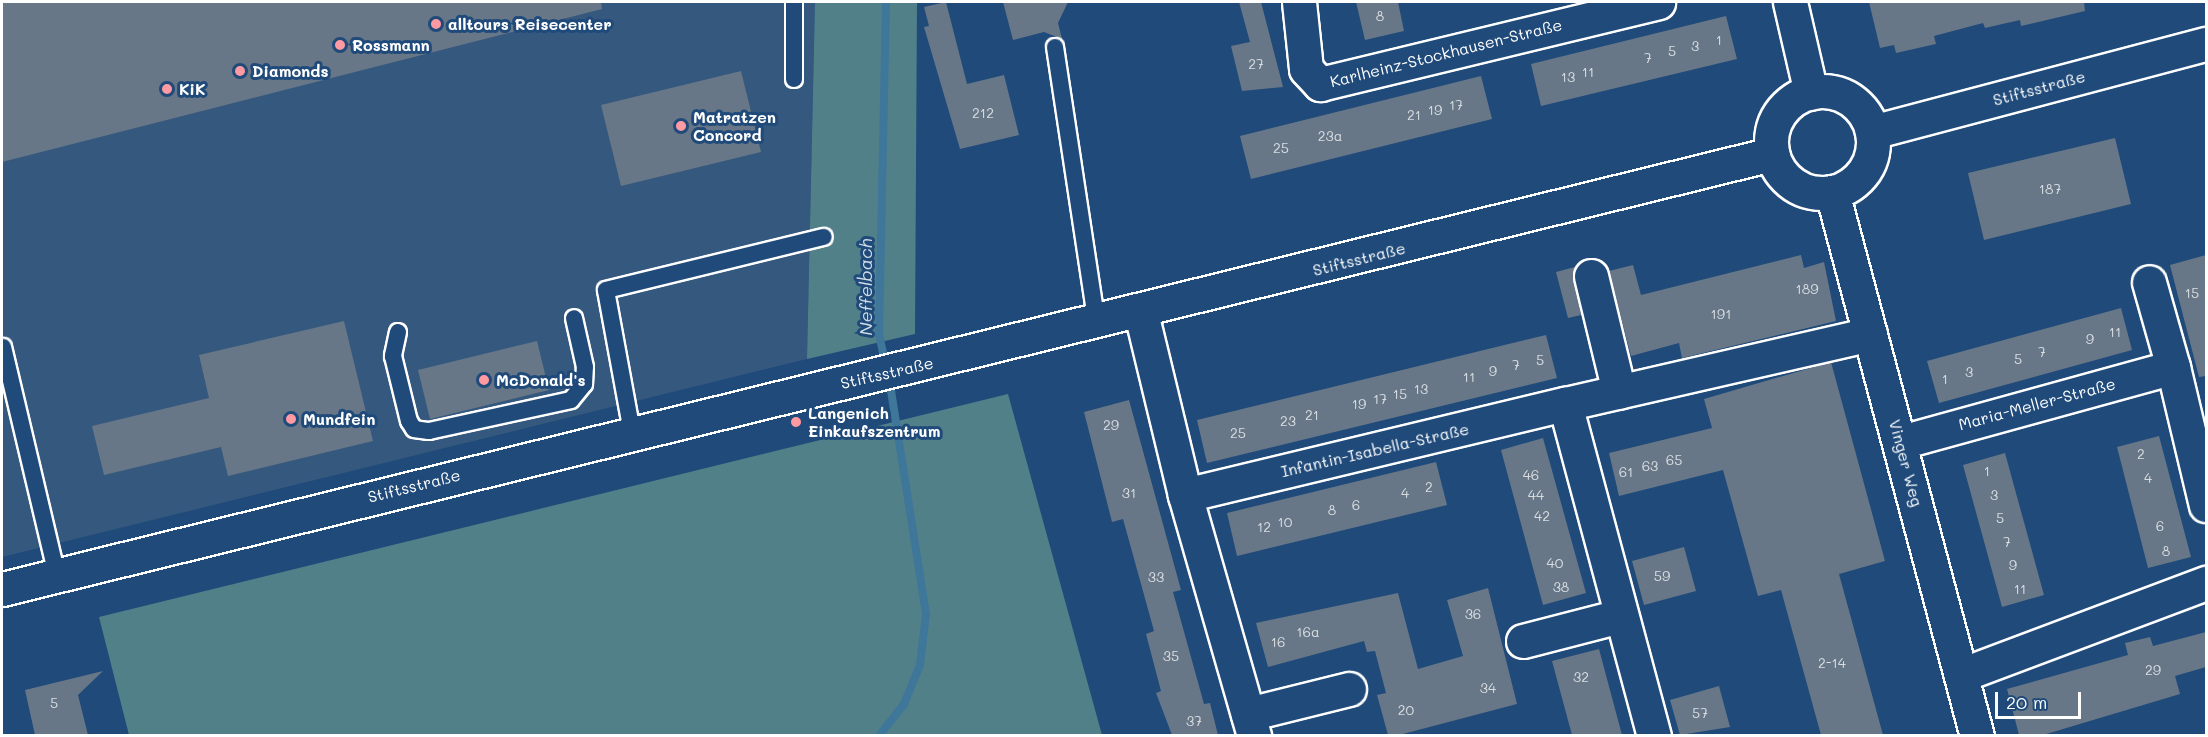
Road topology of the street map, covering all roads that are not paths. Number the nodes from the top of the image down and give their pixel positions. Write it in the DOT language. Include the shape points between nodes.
graph roads {
  1 [pos="794,2"];
  2 [pos="1299,2"];
  3 [pos="1658,2"];
  4 [pos="1790,2"];
  5 [pos="2206,44"];
  6 [pos="1055,47"];
  7 [pos="794,79"];
  8 [pos="1811,93"];
  9 [pos="1872,132"];
  10 [pos="1772,154"];
  11 [pos="1832,192"];
  12 [pos="824,237"];
  13 [pos="1591,276"];
  14 [pos="2149,282"];
  15 [pos="1141,313"];
  16 [pos="574,318"];
  17 [pos="1098,324"];
  18 [pos="398,332"];
  19 [pos="1870,334"];
  20 [pos="3,347"];
  21 [pos="2173,367"];
  22 [pos="1619,392"];
  23 [pos="1565,404"];
  24 [pos="632,432"];
  25 [pos="1901,442"];
  26 [pos="1185,495"];
  27 [pos="2206,505"];
  28 [pos="57,575"];
  29 [pos="2206,583"];
  30 [pos="2,589"];
  31 [pos="1620,616"];
  32 [pos="1523,641"];
  33 [pos="1961,675"];
  34 [pos="1349,689"];
  35 [pos="1251,725"];
  36 [pos="1654,735"];
  37 [pos="1977,735"];
  1 -- 7 [label="lane"];
  2 -- 3 [label="street, Karlheinz-Stockhausen-Straße" via="1306,69 1320,84"];
  4 -- 8 [label="street"];
  5 -- 9 [label="street, Stiftsstraße"];
  6 -- 17 [label="lane"];
  8 -- 9 [label="street" via="1841,95 1866,117"];
  8 -- 10 [label="street" via="1796,98 1778,116"];
  9 -- 11 [label="street" via="1872,148 1859,176"];
  10 -- 11 [label="street" via="1778,168 1801,189"];
  10 -- 15 [label="street, Stiftsstraße"];
  11 -- 19 [label="street, Vinger Weg"];
  12 -- 24 [label="lane" via="606,290"];
  13 -- 22 [label="street"];
  14 -- 21 [label="street"];
  15 -- 17 [label="street, Stiftsstraße"];
  15 -- 26 [label="street"];
  16 -- 18 [label="lane" via="585,367 584,384 571,400 429,431 414,429 409,421 393,356"];
  17 -- 24 [label="street, Stiftsstraße"];
  19 -- 22 [label="street, Infantin-Isabella-Straße"];
  19 -- 25 [label="street, Vinger Weg"];
  20 -- 28 [label="lane"];
  21 -- 25 [label="street, Maria-Meller-Straße"];
  21 -- 27 [label="street"];
  22 -- 23 [label="street, Infantin-Isabella-Straße"];
  23 -- 26 [label="street, Infantin-Isabella-Straße"];
  23 -- 31 [label="street"];
  24 -- 28 [label="street, Stiftsstraße"];
  25 -- 33 [label="street, Vinger Weg"];
  26 -- 35 [label="street"];
  28 -- 30 [label="street, Stiftsstraße"];
  29 -- 33 [label="street"];
  31 -- 32 [label="street"];
  31 -- 36 [label="street"];
  33 -- 37 [label="street, Vinger Weg"];
  34 -- 35 [label="street"];
}
